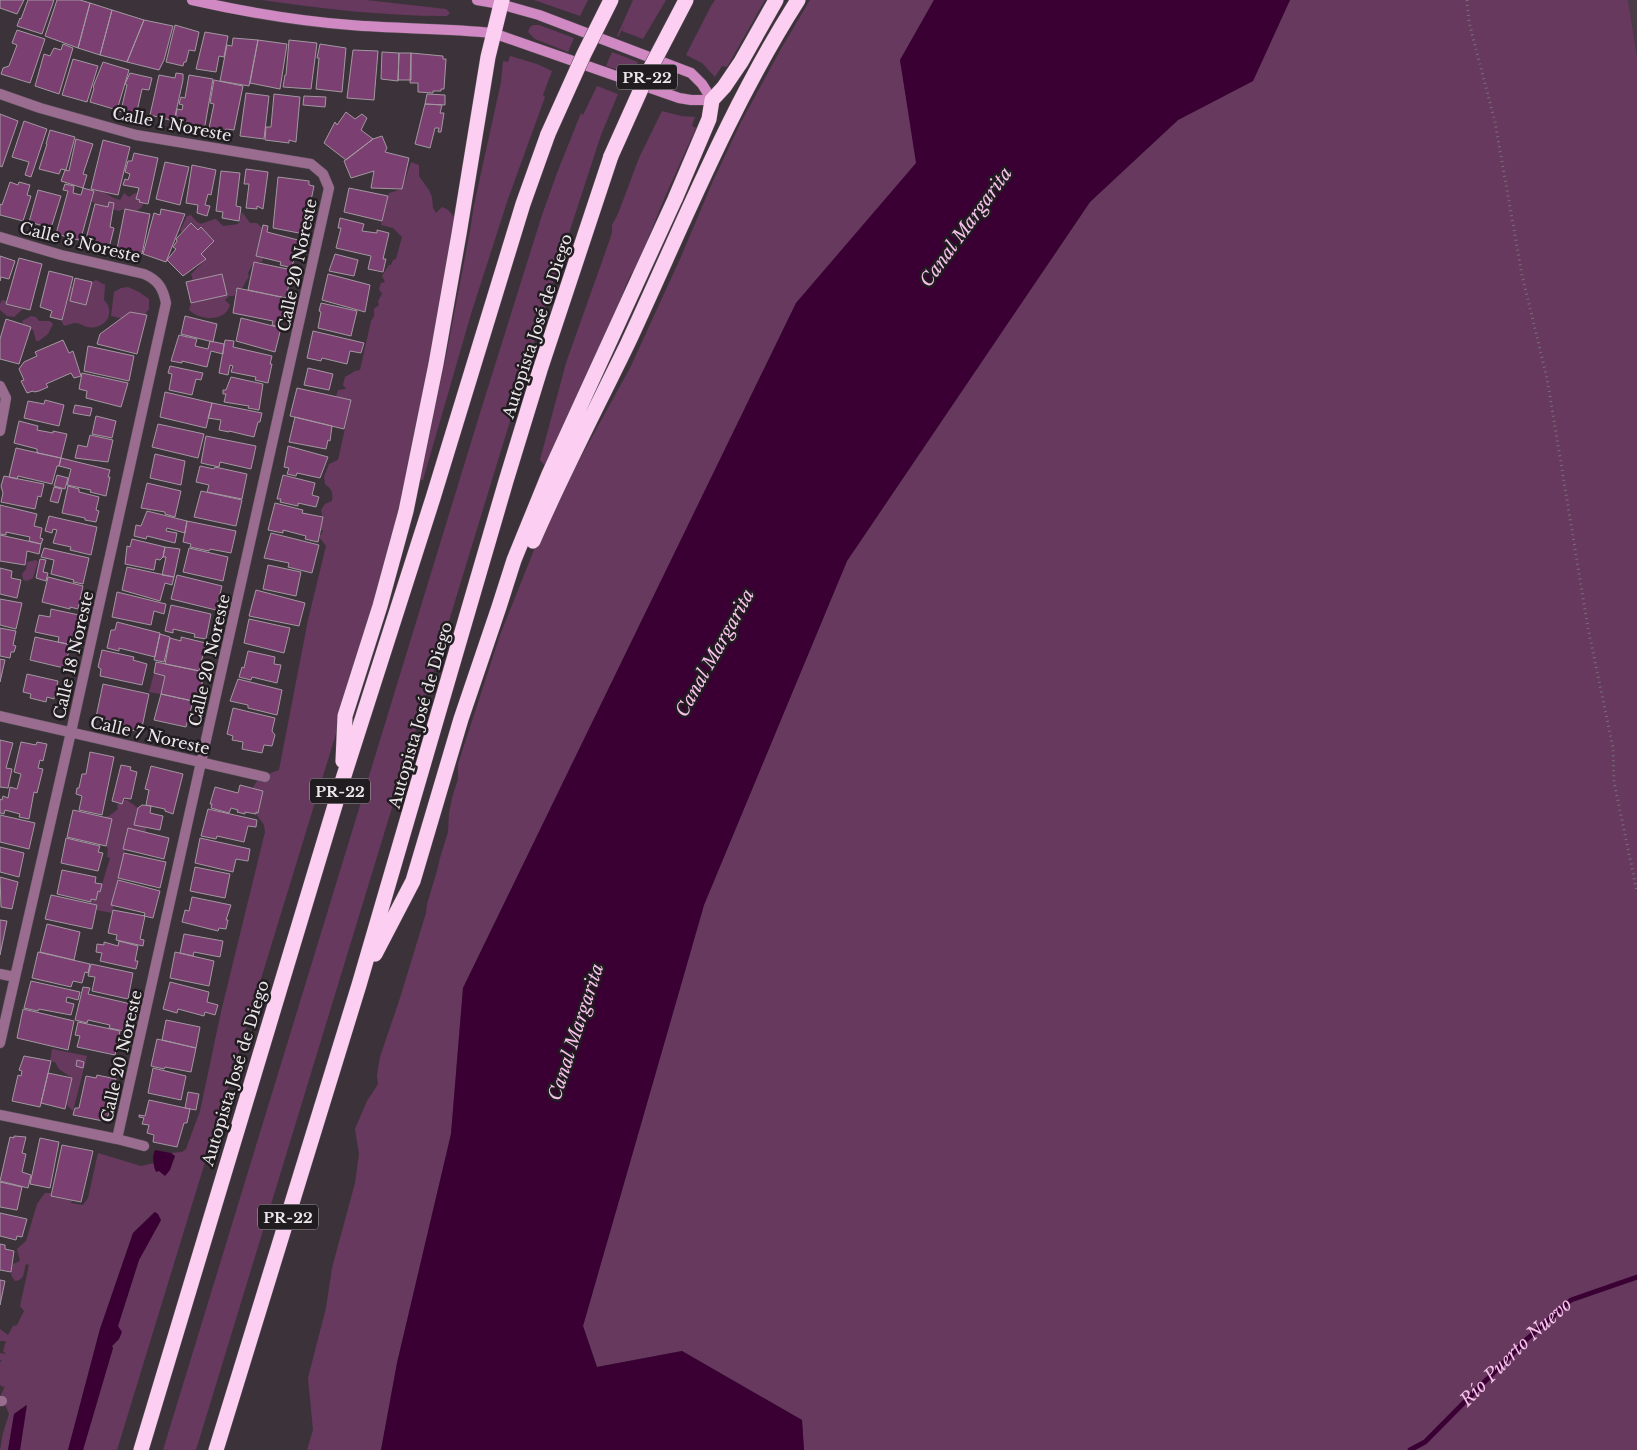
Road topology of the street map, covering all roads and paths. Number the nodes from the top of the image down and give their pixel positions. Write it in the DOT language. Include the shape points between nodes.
graph roads {
  1 [pos="192,0"];
  2 [pos="477,0"];
  3 [pos="611,0"];
  4 [pos="686,0"];
  5 [pos="776,0"];
  6 [pos="798,0"];
  7 [pos="1467,0"];
  8 [pos="501,2"];
  9 [pos="494,33"];
  10 [pos="0,94"];
  11 [pos="712,100"];
  12 [pos="329,188"];
  13 [pos="0,237"];
  14 [pos="152,278"];
  15 [pos="0,386"];
  16 [pos="0,431"];
  17 [pos="498,607"];
  18 [pos="0,716"];
  19 [pos="71,732"];
  20 [pos="202,762"];
  21 [pos="265,777"];
  22 [pos="342,782"];
  23 [pos="1637,892"];
  24 [pos="0,974"];
  25 [pos="15,977"];
  26 [pos="359,984"];
  27 [pos="0,1043"];
  28 [pos="0,1115"];
  29 [pos="117,1139"];
  30 [pos="144,1146"];
  31 [pos="141,1450"];
  32 [pos="216,1450"];
  1 -- 9 [label="main road" via="304,21"];
  2 -- 8 [label="main road"];
  3 -- 22 [label="highway, Autopista José de Diego / PR-22, bridge" via="548,134 523,204"];
  4 -- 26 [label="highway, Autopista José de Diego / PR-22, bridge" via="650,69 612,156 540,370"];
  5 -- 11 [label="highway" via="741,62"];
  6 -- 17 [label="highway" via="742,97 706,168 623,352 520,569"];
  7 -- 23 [label="path" via="1469,22 1495,122 1522,275 1547,378 1588,628 1613,748 1614,782"];
  8 -- 9 [label="highway"];
  8 -- 11 [label="main road" via="691,73"];
  9 -- 11 [label="main road" via="679,98"];
  9 -- 22 [label="highway" via="436,364 406,511 345,716"];
  10 -- 12 [label="street, Calle 1 Noreste" via="136,135 311,164 323,174"];
  11 -- 17 [label="highway" via="709,119 675,199 549,474"];
  12 -- 20 [label="street, Calle 20 Noreste"];
  13 -- 14 [label="street, Calle 3 Noreste"];
  14 -- 19 [label="street, Calle 18 Noreste" via="164,292 165,312"];
  15 -- 16 [label="street" via="6,398"];
  17 -- 26 [label="highway" via="414,881"];
  18 -- 19 [label="street, Calle 7 Noreste"];
  19 -- 20 [label="street, Calle 7 Noreste"];
  19 -- 25 [label="street, Calle 18 Noreste"];
  20 -- 21 [label="street, Calle 7 Noreste"];
  20 -- 29 [label="street, Calle 20 Noreste"];
  22 -- 31 [label="highway, Autopista José de Diego / PR-22"];
  24 -- 25 [label="street"];
  25 -- 27 [label="street, Calle 18 Noreste"];
  26 -- 32 [label="highway, Autopista José de Diego / PR-22"];
  28 -- 29 [label="street"];
  29 -- 30 [label="street"];
}
